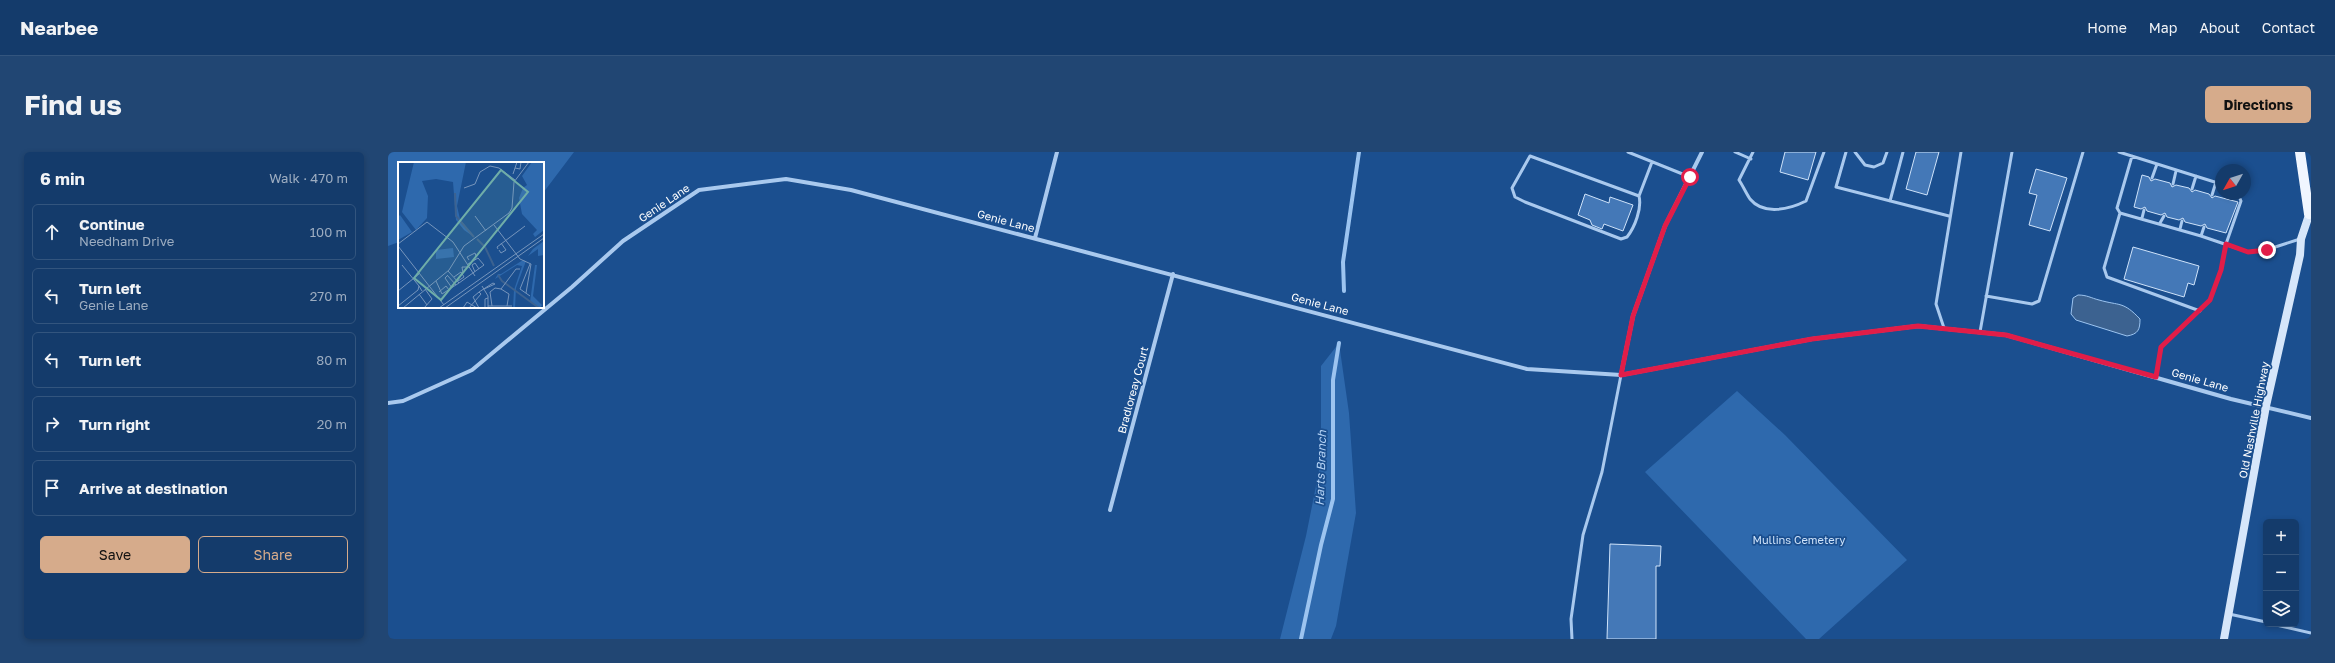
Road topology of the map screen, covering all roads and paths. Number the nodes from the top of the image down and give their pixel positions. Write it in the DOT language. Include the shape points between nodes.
graph roads {
  1 [pos="1057,152"];
  2 [pos="1628,152"];
  3 [pos="1702,152"];
  4 [pos="1735,152"];
  5 [pos="1754,152"];
  6 [pos="1824,152"];
  7 [pos="1846,152"];
  8 [pos="1855,152"];
  9 [pos="1888,152"];
  10 [pos="1903,152"];
  11 [pos="1961,152"];
  12 [pos="2012,152"];
  13 [pos="2083,152"];
  14 [pos="2119,152"];
  15 [pos="2300,152"];
  16 [pos="2132,156"];
  17 [pos="1751,159"];
  18 [pos="1652,162"];
  19 [pos="2157,164"];
  20 [pos="2176,171"];
  21 [pos="2196,176"];
  22 [pos="1690,177"];
  23 [pos="2152,178"];
  24 [pos="2215,182"];
  25 [pos="2174,184"];
  26 [pos="2215,185"];
  27 [pos="2192,189"];
  28 [pos="2212,195"];
  29 [pos="1639,196"];
  30 [pos="2241,200"];
  31 [pos="1890,201"];
  32 [pos="2144,210"];
  33 [pos="2310,212"];
  34 [pos="2120,213"];
  35 [pos="1949,216"];
  36 [pos="2164,216"];
  37 [pos="2142,218"];
  38 [pos="2182,221"];
  39 [pos="2160,224"];
  40 [pos="2204,227"];
  41 [pos="2180,229"];
  42 [pos="2201,236"];
  43 [pos="1035,238"];
  44 [pos="2301,239"];
  45 [pos="2226,244"];
  46 [pos="1173,274"];
  47 [pos="1986,296"];
  48 [pos="2200,311"];
  49 [pos="1944,328"];
  50 [pos="1980,332"];
  51 [pos="1621,375"];
  52 [pos="2156,377"];
  53 [pos="388,403"];
  54 [pos="2266,406"];
  55 [pos="2311,418"];
  56 [pos="1110,510"];
  57 [pos="2228,614"];
  58 [pos="2263,621"];
  59 [pos="2285,627"];
  60 [pos="2311,633"];
  61 [pos="1572,639"];
  62 [pos="2224,639"];
  1 -- 43 [label="street"];
  2 -- 18 [label="lane"];
  3 -- 22 [label="street"];
  4 -- 17 [label="lane"];
  5 -- 17 [label="lane"];
  6 -- 17 [label="lane" via="1806,201 1791,208 1768,210 1751,200 1739,180"];
  7 -- 31 [label="lane" via="1836,187"];
  8 -- 9 [label="lane" via="1865,165 1874,167 1883,163"];
  10 -- 31 [label="lane"];
  11 -- 35 [label="lane"];
  12 -- 47 [label="lane"];
  13 -- 47 [label="lane" via="2039,301 2032,304"];
  14 -- 16 [label="lane"];
  15 -- 33 [label="main road"];
  16 -- 19 [label="lane"];
  16 -- 34 [label="lane" via="2117,208"];
  18 -- 22 [label="lane"];
  18 -- 29 [label="lane"];
  19 -- 20 [label="lane"];
  19 -- 23 [label="lane"];
  20 -- 21 [label="lane"];
  20 -- 25 [label="lane"];
  21 -- 24 [label="lane"];
  21 -- 27 [label="lane"];
  22 -- 51 [label="street" via="1665,226 1633,316"];
  26 -- 28 [label="lane"];
  29 -- 29 [label="lane" via="1530,156 1512,188 1515,197 1621,238 1627,237 1632,231 1641,202"];
  30 -- 45 [label="lane"];
  31 -- 35 [label="lane"];
  32 -- 37 [label="lane"];
  33 -- 44 [label="main road, Old Nashville Highway"];
  34 -- 37 [label="lane"];
  34 -- 48 [label="lane" via="2104,268 2107,278"];
  35 -- 49 [label="lane" via="1936,304"];
  36 -- 39 [label="lane"];
  37 -- 39 [label="lane"];
  38 -- 41 [label="lane"];
  39 -- 41 [label="lane"];
  40 -- 42 [label="lane"];
  41 -- 42 [label="lane"];
  42 -- 45 [label="lane"];
  43 -- 46 [label="street, Genie Lane"];
  43 -- 53 [label="street, Genie Lane" via="851,190 786,179 699,190 623,241 472,370 403,401"];
  44 -- 45 [label="lane" via="2266,250 2248,252"];
  44 -- 54 [label="main road, Old Nashville Highway" via="2300,255"];
  45 -- 48 [label="lane" via="2221,270 2210,300"];
  46 -- 51 [label="street, Genie Lane" via="1527,369"];
  46 -- 56 [label="street, Bradloreay Court"];
  47 -- 50 [label="lane"];
  48 -- 52 [label="lane" via="2161,347"];
  49 -- 50 [label="street, Genie Lane"];
  49 -- 51 [label="street, Genie Lane" via="1918,326 1812,339"];
  50 -- 52 [label="street, Genie Lane" via="2006,335"];
  51 -- 61 [label="lane" via="1602,472 1583,535 1571,619"];
  52 -- 54 [label="street, Genie Lane"];
  54 -- 55 [label="street, Genie Lane"];
  54 -- 57 [label="main road, Old Nashville Highway"];
  57 -- 58 [label="lane"];
  57 -- 62 [label="main road, Old Nashville Highway"];
  59 -- 60 [label="lane"];
}
